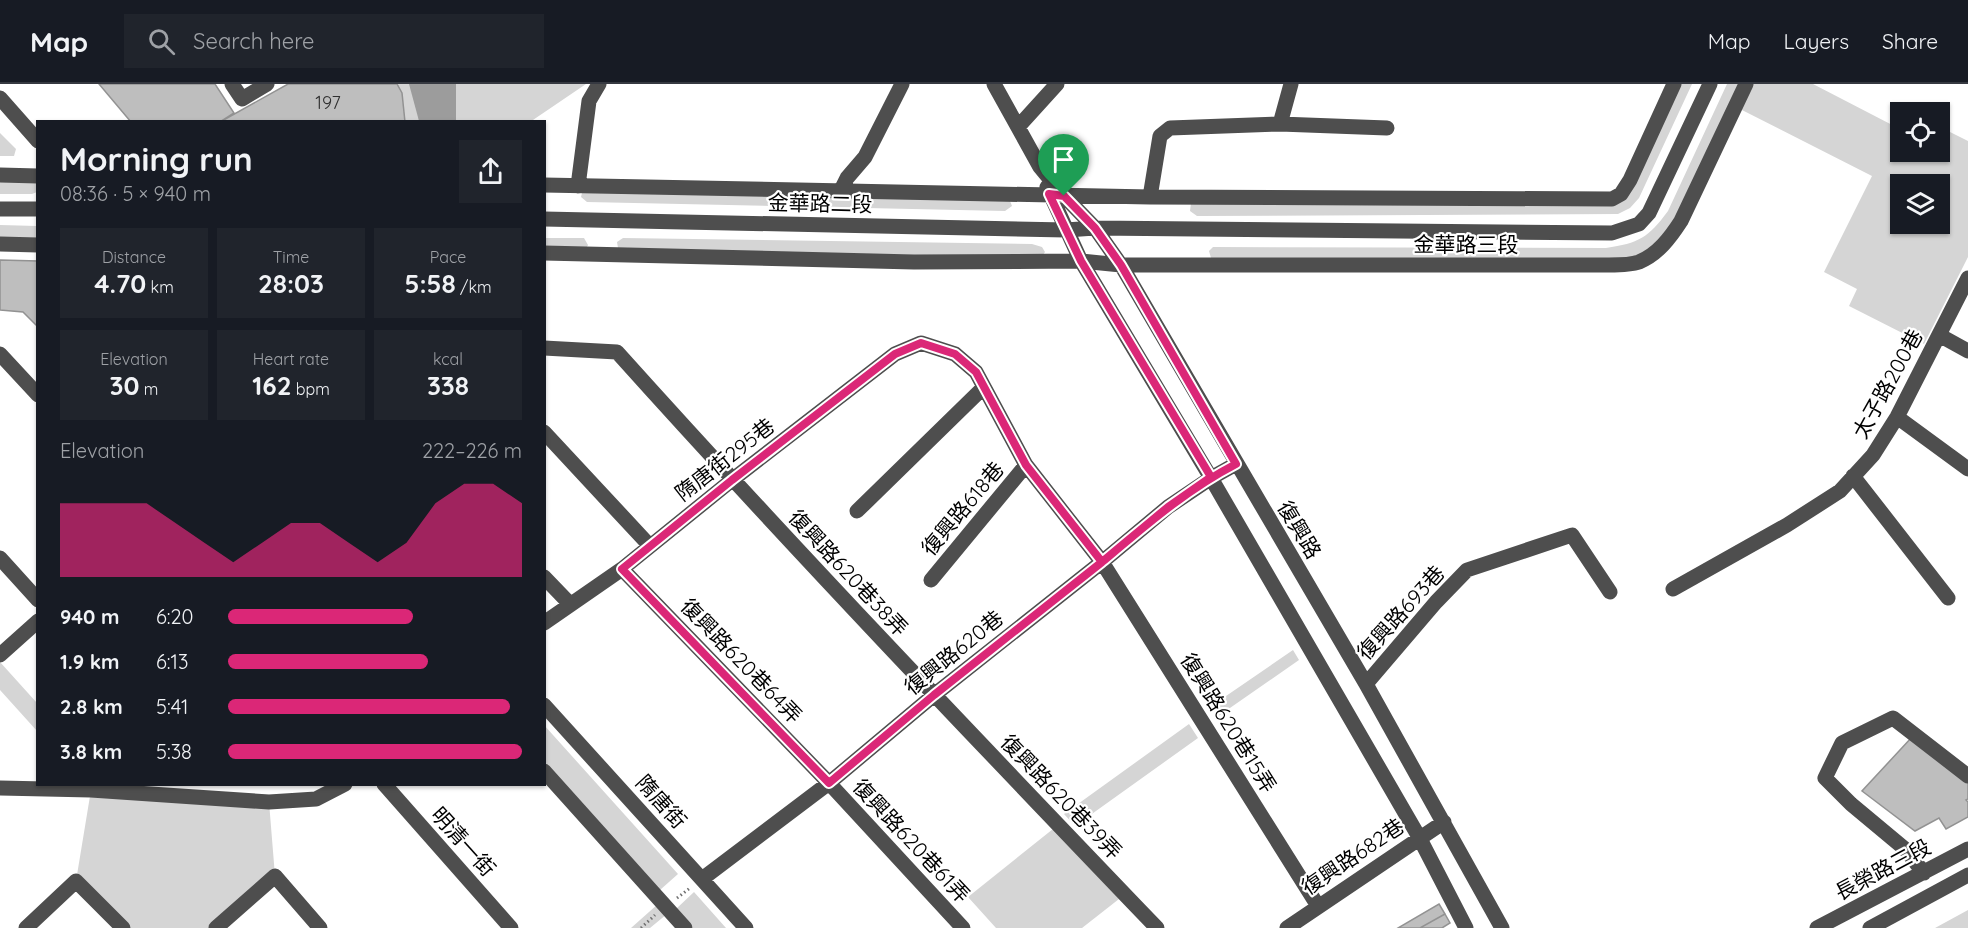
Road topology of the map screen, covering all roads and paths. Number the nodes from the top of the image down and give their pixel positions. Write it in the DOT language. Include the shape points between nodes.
graph roads {
  1 [pos="232,84"];
  2 [pos="267,84"];
  3 [pos="599,84"];
  4 [pos="902,84"];
  5 [pos="994,84"];
  6 [pos="1057,84"];
  7 [pos="1291,84"];
  8 [pos="1674,84"];
  9 [pos="1710,84"];
  10 [pos="1746,84"];
  11 [pos="0,98"];
  12 [pos="1280,124"];
  13 [pos="1018,127"];
  14 [pos="1387,128"];
  15 [pos="36,139"];
  16 [pos="0,175"];
  17 [pos="36,176"];
  18 [pos="546,185"];
  19 [pos="578,186"];
  20 [pos="841,190"];
  21 [pos="1057,195"];
  22 [pos="1150,197"];
  23 [pos="0,208"];
  24 [pos="36,209"];
  25 [pos="546,219"];
  26 [pos="1095,228"];
  27 [pos="1066,230"];
  28 [pos="0,244"];
  29 [pos="36,245"];
  30 [pos="546,253"];
  31 [pos="1081,261"];
  32 [pos="1121,265"];
  33 [pos="1968,278"];
  34 [pos="1939,335"];
  35 [pos="935,347"];
  36 [pos="546,348"];
  37 [pos="1968,351"];
  38 [pos="0,354"];
  39 [pos="984,387"];
  40 [pos="36,393"];
  41 [pos="1897,417"];
  42 [pos="546,434"];
  43 [pos="1236,464"];
  44 [pos="1026,465"];
  45 [pos="1968,469"];
  46 [pos="1853,476"];
  47 [pos="1211,477"];
  48 [pos="732,480"];
  49 [pos="857,511"];
  50 [pos="650,546"];
  51 [pos="0,558"];
  52 [pos="1102,562"];
  53 [pos="622,569"];
  54 [pos="546,579"];
  55 [pos="932,580"];
  56 [pos="1673,589"];
  57 [pos="1611,592"];
  58 [pos="36,598"];
  59 [pos="1948,598"];
  60 [pos="570,604"];
  61 [pos="546,621"];
  62 [pos="36,623"];
  63 [pos="0,655"];
  64 [pos="1366,684"];
  65 [pos="934,695"];
  66 [pos="546,707"];
  67 [pos="546,773"];
  68 [pos="1968,776"];
  69 [pos="829,783"];
  70 [pos="341,786"];
  71 [pos="386,786"];
  72 [pos="0,788"];
  73 [pos="1444,822"];
  74 [pos="1419,837"];
  75 [pos="1968,849"];
  76 [pos="1924,873"];
  77 [pos="1968,875"];
  78 [pos="702,879"];
  79 [pos="1318,906"];
  80 [pos="26,928"];
  81 [pos="123,928"];
  82 [pos="216,928"];
  83 [pos="320,928"];
  84 [pos="511,928"];
  85 [pos="685,928"];
  86 [pos="746,928"];
  87 [pos="963,928"];
  88 [pos="1157,928"];
  89 [pos="1287,928"];
  90 [pos="1466,928"];
  91 [pos="1502,928"];
  92 [pos="1817,928"];
  93 [pos="1870,928"];
  1 -- 2 [label="street" via="242,99"];
  3 -- 19 [label="street" via="589,101"];
  4 -- 20 [label="street" via="865,157"];
  5 -- 13 [label="street, 復興路"];
  6 -- 13 [label="street"];
  7 -- 12 [label="street"];
  8 -- 22 [label="street" via="1630,180 1621,194 1612,199"];
  9 -- 26 [label="street, 金華路三段" via="1649,213 1640,224 1625,230 1612,233"];
  10 -- 32 [label="street, 金華路三段" via="1681,221 1670,238 1637,263"];
  11 -- 15 [label="street"];
  12 -- 14 [label="street"];
  12 -- 22 [label="street" via="1170,128 1161,136"];
  13 -- 21 [label="street, 復興路"];
  16 -- 17 [label="street"];
  18 -- 19 [label="street, 金華路二段"];
  19 -- 20 [label="street, 金華路二段"];
  20 -- 21 [label="street, 金華路二段"];
  21 -- 22 [label="street"];
  21 -- 26 [label="street, 復興路"];
  21 -- 27 [label="street, 復興路"];
  23 -- 24 [label="street"];
  25 -- 27 [label="street, 金華路二段"];
  26 -- 27 [label="street, 金華路二段"];
  26 -- 32 [label="street, 復興路"];
  27 -- 31 [label="street, 復興路"];
  28 -- 29 [label="street"];
  30 -- 31 [label="street" via="914,262"];
  31 -- 32 [label="street, 金華路三段"];
  31 -- 47 [label="street, 復興路"];
  32 -- 43 [label="street, 復興路"];
  33 -- 34 [label="street, 太子路200巷"];
  34 -- 37 [label="street"];
  34 -- 41 [label="street, 太子路200巷"];
  35 -- 39 [label="street, 復興路620巷15弄" via="955,354 976,372"];
  35 -- 48 [label="street, 隋唐街295巷" via="921,343 895,354"];
  36 -- 48 [label="street, 復興路620巷38弄" via="617,352"];
  38 -- 40 [label="street"];
  39 -- 44 [label="street, 復興路620巷15弄"];
  39 -- 49 [label="street"];
  41 -- 45 [label="street"];
  41 -- 46 [label="street, 太子路200巷" via="1873,455"];
  42 -- 50 [label="street"];
  43 -- 47 [label="street, 復興路620巷"];
  43 -- 64 [label="street, 復興路"];
  44 -- 52 [label="street, 復興路620巷15弄"];
  44 -- 55 [label="street, 復興路618巷"];
  46 -- 56 [label="street, 太子路200巷" via="1840,490 1787,525"];
  46 -- 59 [label="street"];
  47 -- 52 [label="street, 復興路620巷"];
  47 -- 74 [label="street, 復興路"];
  48 -- 50 [label="street, 隋唐街295巷"];
  48 -- 65 [label="street, 復興路620巷38弄"];
  50 -- 53 [label="street, 隋唐街295巷"];
  51 -- 58 [label="street"];
  52 -- 65 [label="street, 復興路620巷"];
  52 -- 79 [label="street, 復興路620巷15弄"];
  53 -- 60 [label="street, 隋唐街295巷"];
  53 -- 69 [label="street, 復興路620巷64弄"];
  54 -- 60 [label="street"];
  57 -- 64 [label="street, 復興路693巷" via="1572,535 1467,570"];
  60 -- 61 [label="street, 隋唐街295巷"];
  62 -- 63 [label="street"];
  64 -- 73 [label="street, 復興路"];
  65 -- 69 [label="street, 復興路620巷"];
  65 -- 88 [label="street, 復興路620巷39弄"];
  66 -- 78 [label="street, 隋唐街"];
  67 -- 85 [label="street"];
  68 -- 76 [label="street" via="1893,718 1842,743 1825,778 1905,849"];
  69 -- 78 [label="street, 復興路620巷"];
  69 -- 87 [label="street, 復興路620巷61弄"];
  70 -- 72 [label="street" via="316,799 270,802"];
  71 -- 84 [label="street, 明清一街"];
  73 -- 74 [label="street, 復興路682巷"];
  73 -- 91 [label="street, 復興路"];
  74 -- 79 [label="street, 復興路682巷"];
  74 -- 90 [label="street, 復興路"];
  75 -- 76 [label="street, 長榮路三段"];
  76 -- 92 [label="street, 長榮路三段"];
  77 -- 93 [label="street"];
  78 -- 86 [label="street, 隋唐街"];
  79 -- 89 [label="street, 復興路682巷"];
  80 -- 81 [label="street" via="76,881"];
  82 -- 83 [label="street" via="276,876"];
}
